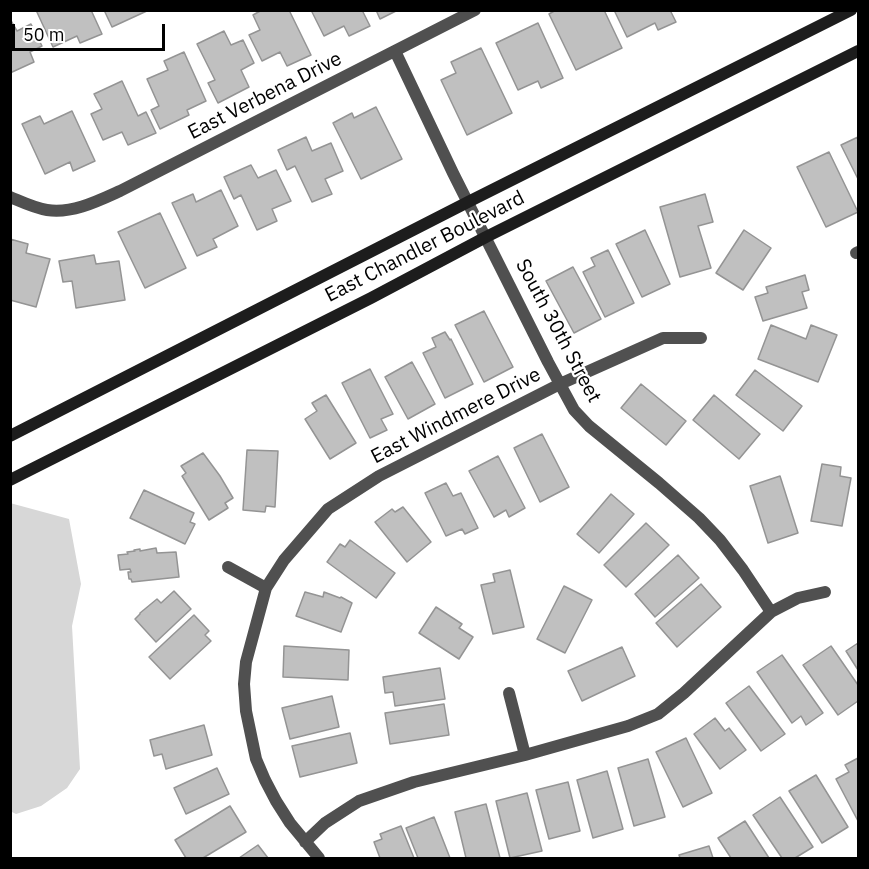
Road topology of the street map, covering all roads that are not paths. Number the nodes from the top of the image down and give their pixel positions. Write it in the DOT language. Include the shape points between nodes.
graph roads {
  1 [pos="475,10"];
  2 [pos="851,10"];
  3 [pos="394,51"];
  4 [pos="858,51"];
  5 [pos="10,197"];
  6 [pos="468,202"];
  7 [pos="486,237"];
  8 [pos="700,338"];
  9 [pos="560,384"];
  10 [pos="10,436"];
  11 [pos="10,480"];
  12 [pos="228,567"];
  13 [pos="266,588"];
  14 [pos="825,592"];
  15 [pos="771,612"];
  16 [pos="509,693"];
  17 [pos="525,755"];
  18 [pos="305,842"];
  19 [pos="319,858"];
  1 -- 3 [label="street, East Verbena Drive"];
  2 -- 6 [label="main road, East Chandler Boulevard"];
  3 -- 5 [label="street, East Verbena Drive" via="93,203 48,210"];
  3 -- 6 [label="street, South 30th Street"];
  4 -- 7 [label="main road, East Chandler Boulevard"];
  6 -- 7 [label="street, South 30th Street"];
  6 -- 10 [label="main road, East Chandler Boulevard"];
  7 -- 9 [label="street, South 30th Street"];
  7 -- 11 [label="main road, East Chandler Boulevard"];
  8 -- 9 [label="street, East Windmere Drive" via="663,338"];
  9 -- 13 [label="street, East Windmere Drive" via="379,476 328,509 284,560"];
  9 -- 15 [label="street, South 30th Street" via="574,410 589,426 720,540"];
  12 -- 13 [label="street"];
  13 -- 18 [label="street, East Windmere Drive" via="246,662 246,711 256,759 276,801"];
  14 -- 15 [label="street" via="798,598"];
  15 -- 17 [label="street" via="658,714"];
  16 -- 17 [label="street"];
  17 -- 18 [label="street" via="414,782 358,801"];
  18 -- 19 [label="street, East Windmere Drive"];
}
